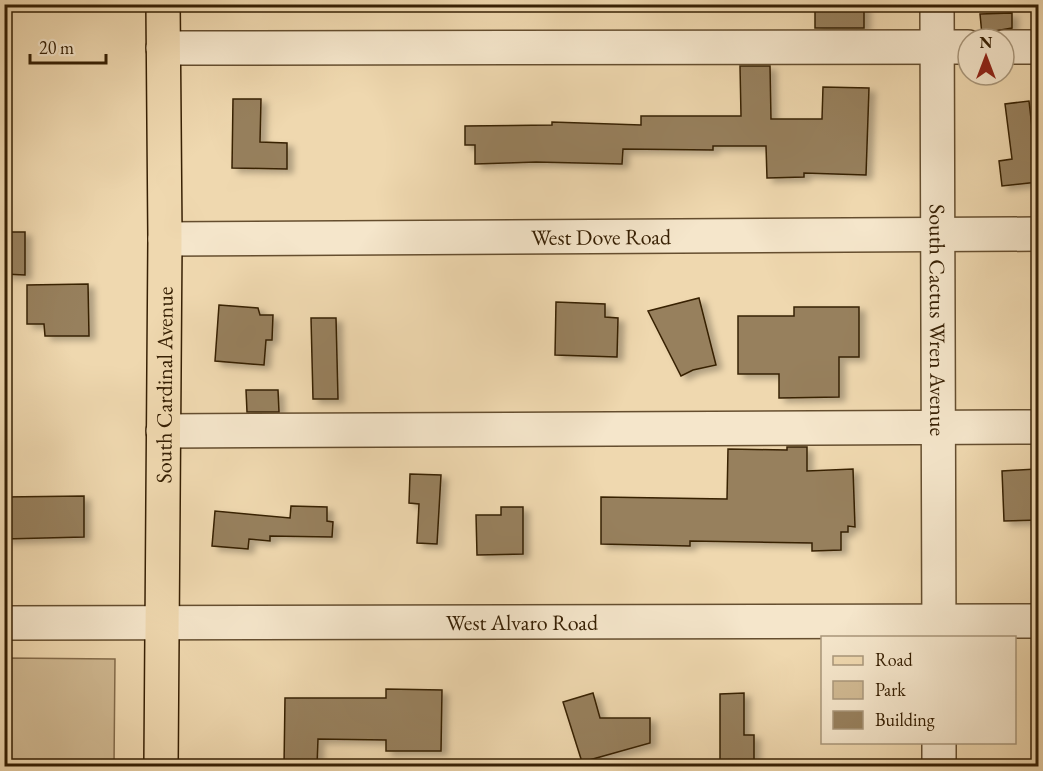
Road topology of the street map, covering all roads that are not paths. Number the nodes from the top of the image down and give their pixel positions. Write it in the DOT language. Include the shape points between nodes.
graph roads {
  1 [pos="163,4"];
  2 [pos="937,4"];
  3 [pos="952,47"];
  4 [pos="1016,47"];
  5 [pos="1038,47"];
  6 [pos="163,48"];
  7 [pos="938,234"];
  8 [pos="1038,234"];
  9 [pos="165,239"];
  10 [pos="938,427"];
  11 [pos="1038,427"];
  12 [pos="163,431"];
  13 [pos="1038,621"];
  14 [pos="4,622"];
  15 [pos="161,622"];
  16 [pos="939,629"];
  17 [pos="939,744"];
  18 [pos="161,766"];
  19 [pos="939,766"];
  1 -- 6 [label="main road, South Cardinal Avenue"];
  2 -- 3 [label="street, South Cactus Wren Avenue"];
  3 -- 6 [label="street"];
  3 -- 7 [label="street, South Cactus Wren Avenue"];
  4 -- 5 [label="street"];
  6 -- 9 [label="main road, South Cardinal Avenue"];
  7 -- 8 [label="street, West Dove Road"];
  7 -- 9 [label="street, West Dove Road"];
  7 -- 10 [label="street, South Cactus Wren Avenue"];
  9 -- 12 [label="main road, South Cardinal Avenue"];
  10 -- 11 [label="street"];
  10 -- 12 [label="street"];
  10 -- 16 [label="street, South Cactus Wren Avenue"];
  12 -- 15 [label="main road, South Cardinal Avenue"];
  13 -- 16 [label="street, West Alvaro Road"];
  14 -- 15 [label="street, West Alvaro Road"];
  15 -- 16 [label="street, West Alvaro Road"];
  15 -- 18 [label="main road, South Cardinal Avenue"];
  17 -- 19 [label="street"];
}
